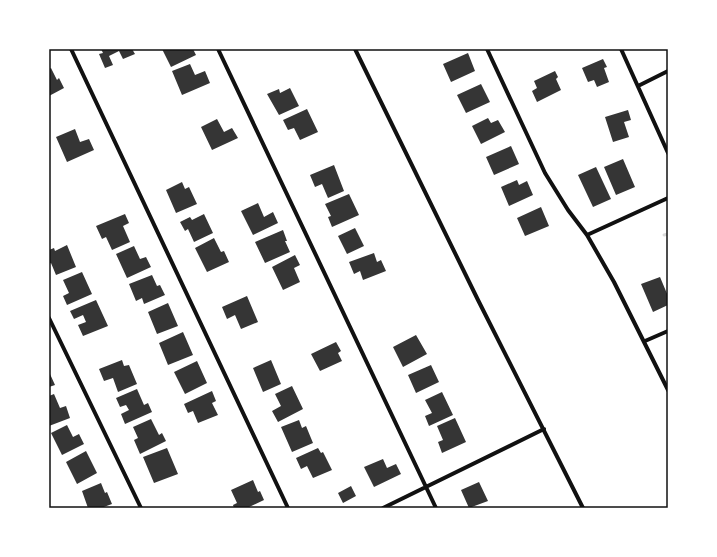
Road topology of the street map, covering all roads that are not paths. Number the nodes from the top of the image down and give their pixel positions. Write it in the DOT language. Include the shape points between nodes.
graph roads {
  1 [pos="71,49"];
  2 [pos="218,49"];
  3 [pos="355,49"];
  4 [pos="487,49"];
  5 [pos="621,49"];
  6 [pos="668,71"];
  7 [pos="638,86"];
  8 [pos="668,152"];
  9 [pos="668,198"];
  10 [pos="587,235"];
  11 [pos="49,318"];
  12 [pos="668,331"];
  13 [pos="645,341"];
  14 [pos="668,390"];
  15 [pos="544,429"];
  16 [pos="425,487"];
  17 [pos="141,508"];
  18 [pos="288,508"];
  19 [pos="383,508"];
  20 [pos="436,508"];
  21 [pos="583,508"];
  1 -- 18 [label="street"];
  2 -- 16 [label="street"];
  3 -- 15 [label="street"];
  4 -- 10 [label="street" via="545,173"];
  5 -- 7 [label="street"];
  6 -- 7 [label="street"];
  7 -- 8 [label="street"];
  9 -- 10 [label="street"];
  10 -- 13 [label="street"];
  11 -- 17 [label="street"];
  12 -- 13 [label="street"];
  13 -- 14 [label="street"];
  15 -- 16 [label="street"];
  15 -- 21 [label="street"];
  16 -- 19 [label="street"];
  16 -- 20 [label="street"];
}
